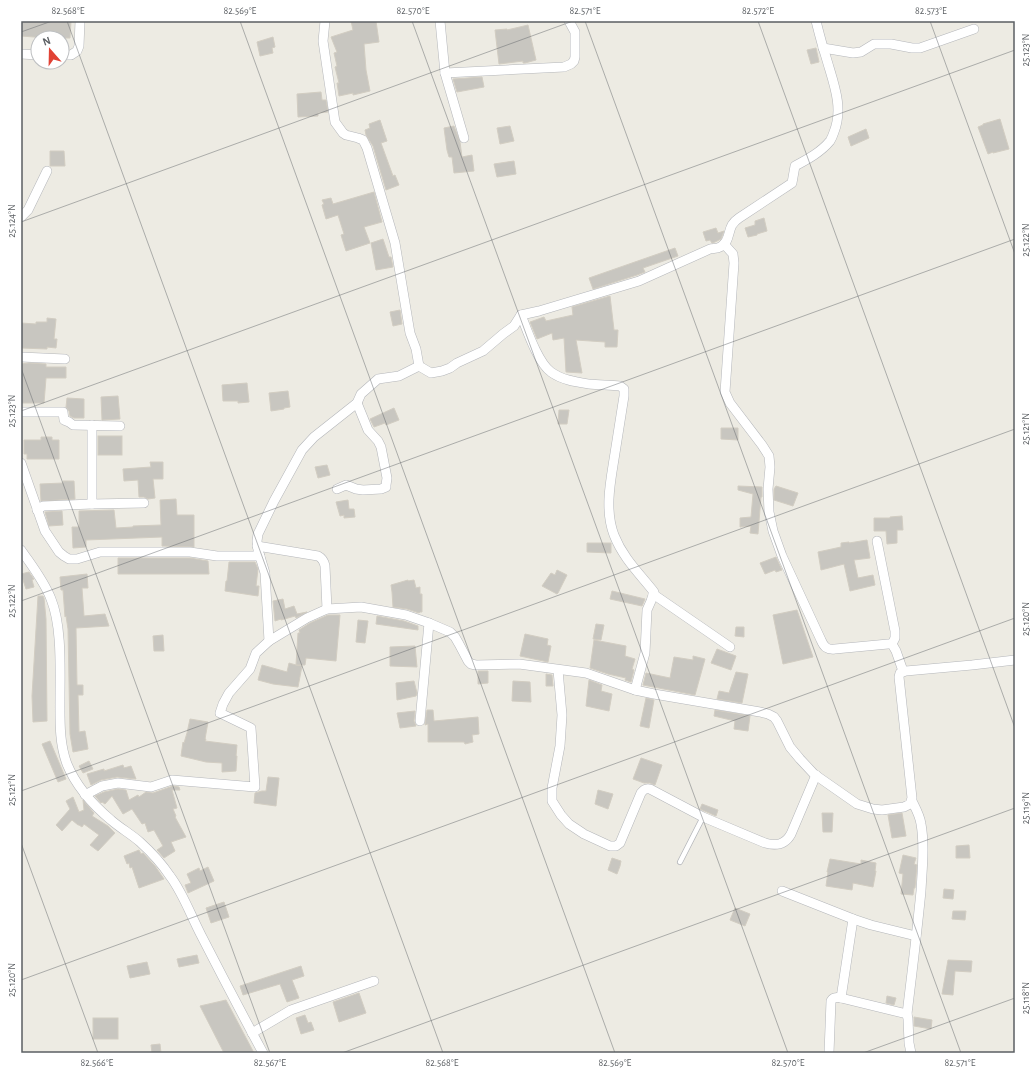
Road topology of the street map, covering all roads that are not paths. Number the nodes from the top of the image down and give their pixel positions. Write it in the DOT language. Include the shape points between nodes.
graph roads {
  1 [pos="80,21"];
  2 [pos="325,21"];
  3 [pos="440,21"];
  4 [pos="816,21"];
  5 [pos="573,22"];
  6 [pos="974,29"];
  7 [pos="823,48"];
  8 [pos="70,55"];
  9 [pos="446,73"];
  10 [pos="464,138"];
  11 [pos="47,171"];
  12 [pos="21,217"];
  13 [pos="724,244"];
  14 [pos="521,315"];
  15 [pos="21,357"];
  16 [pos="65,359"];
  17 [pos="419,366"];
  18 [pos="357,404"];
  19 [pos="21,412"];
  20 [pos="92,425"];
  21 [pos="120,426"];
  22 [pos="21,463"];
  23 [pos="337,489"];
  24 [pos="144,503"];
  25 [pos="92,504"];
  26 [pos="37,510"];
  27 [pos="877,541"];
  28 [pos="257,546"];
  29 [pos="21,550"];
  30 [pos="260,556"];
  31 [pos="653,594"];
  32 [pos="327,610"];
  33 [pos="428,623"];
  34 [pos="268,641"];
  35 [pos="892,644"];
  36 [pos="730,647"];
  37 [pos="1015,660"];
  38 [pos="558,670"];
  39 [pos="903,671"];
  40 [pos="635,690"];
  41 [pos="420,721"];
  42 [pos="816,775"];
  43 [pos="85,795"];
  44 [pos="912,802"];
  45 [pos="703,817"];
  46 [pos="680,862"];
  47 [pos="782,891"];
  48 [pos="853,919"];
  49 [pos="916,936"];
  50 [pos="374,981"];
  51 [pos="841,998"];
  52 [pos="907,1014"];
  53 [pos="252,1033"];
  54 [pos="263,1053"];
  55 [pos="829,1053"];
  56 [pos="911,1053"];
  1 -- 8 [label="street" via="77,51"];
  2 -- 17 [label="street" via="323,41 334,122 346,135 363,140 367,148 395,243 410,333"];
  3 -- 9 [label="street"];
  4 -- 7 [label="street"];
  5 -- 9 [label="street" via="575,57 574,62 568,66"];
  6 -- 7 [label="street" via="920,48 874,44 861,52 853,53"];
  7 -- 13 [label="street" via="836,90 838,106 838,118 832,139 795,166 792,183 735,221"];
  9 -- 10 [label="street"];
  11 -- 12 [label="street" via="28,210"];
  13 -- 14 [label="street" via="639,281"];
  13 -- 35 [label="street" via="732,252 734,263 725,392 730,404 769,456 769,512 772,530 782,556 825,647 835,649"];
  14 -- 17 [label="street" via="514,326 483,351 450,368 431,373"];
  14 -- 31 [label="street" via="540,358 551,372 568,380 620,386 624,390 609,496 611,526 618,544"];
  15 -- 16 [label="street"];
  17 -- 18 [label="street" via="399,376 378,379 361,394"];
  18 -- 23 [label="street" via="368,430 381,447 386,485 377,490 360,490 346,485"];
  18 -- 28 [label="street" via="314,437 302,450 258,534"];
  19 -- 20 [label="street" via="63,412 64,420 72,425"];
  20 -- 21 [label="street"];
  20 -- 25 [label="street"];
  22 -- 26 [label="street"];
  24 -- 25 [label="street"];
  25 -- 26 [label="street" via="43,506"];
  26 -- 30 [label="street" via="45,531 69,559 100,552 190,552 234,557"];
  27 -- 35 [label="street" via="895,631"];
  28 -- 30 [label="street"];
  28 -- 32 [label="street" via="321,558 325,566"];
  29 -- 43 [label="street" via="44,582 52,600 60,649 60,727 63,749 67,764"];
  30 -- 34 [label="street" via="265,573"];
  31 -- 36 [label="street"];
  31 -- 40 [label="street" via="647,610 645,653"];
  32 -- 33 [label="street" via="362,607 406,615"];
  32 -- 34 [label="street" via="307,618"];
  33 -- 38 [label="street" via="450,632 471,664 519,664"];
  33 -- 41 [label="street"];
  34 -- 43 [label="street" via="256,653 250,669 229,693 220,712 251,728 256,787 172,780 151,787 118,783 102,786"];
  35 -- 39 [label="street"];
  37 -- 39 [label="street"];
  38 -- 40 [label="street" via="586,673"];
  38 -- 45 [label="street" via="562,715 552,801 569,824 584,834 614,847 620,843 645,789 650,789"];
  39 -- 44 [label="street" via="899,677"];
  40 -- 42 [label="street" via="771,715 777,721 790,747"];
  42 -- 44 [label="street" via="857,804 872,810 904,807"];
  42 -- 45 [label="street" via="792,834 781,844 765,843"];
  43 -- 53 [label="street" via="110,820 139,841 171,877"];
  44 -- 49 [label="street" via="921,822 923,842"];
  45 -- 46 [label="lane"];
  47 -- 48 [label="street"];
  48 -- 49 [label="street"];
  48 -- 51 [label="street"];
  49 -- 52 [label="street"];
  50 -- 53 [label="street" via="291,1010"];
  51 -- 52 [label="street"];
  51 -- 55 [label="street" via="835,997 831,1001"];
  52 -- 56 [label="street"];
  53 -- 54 [label="street"];
}
